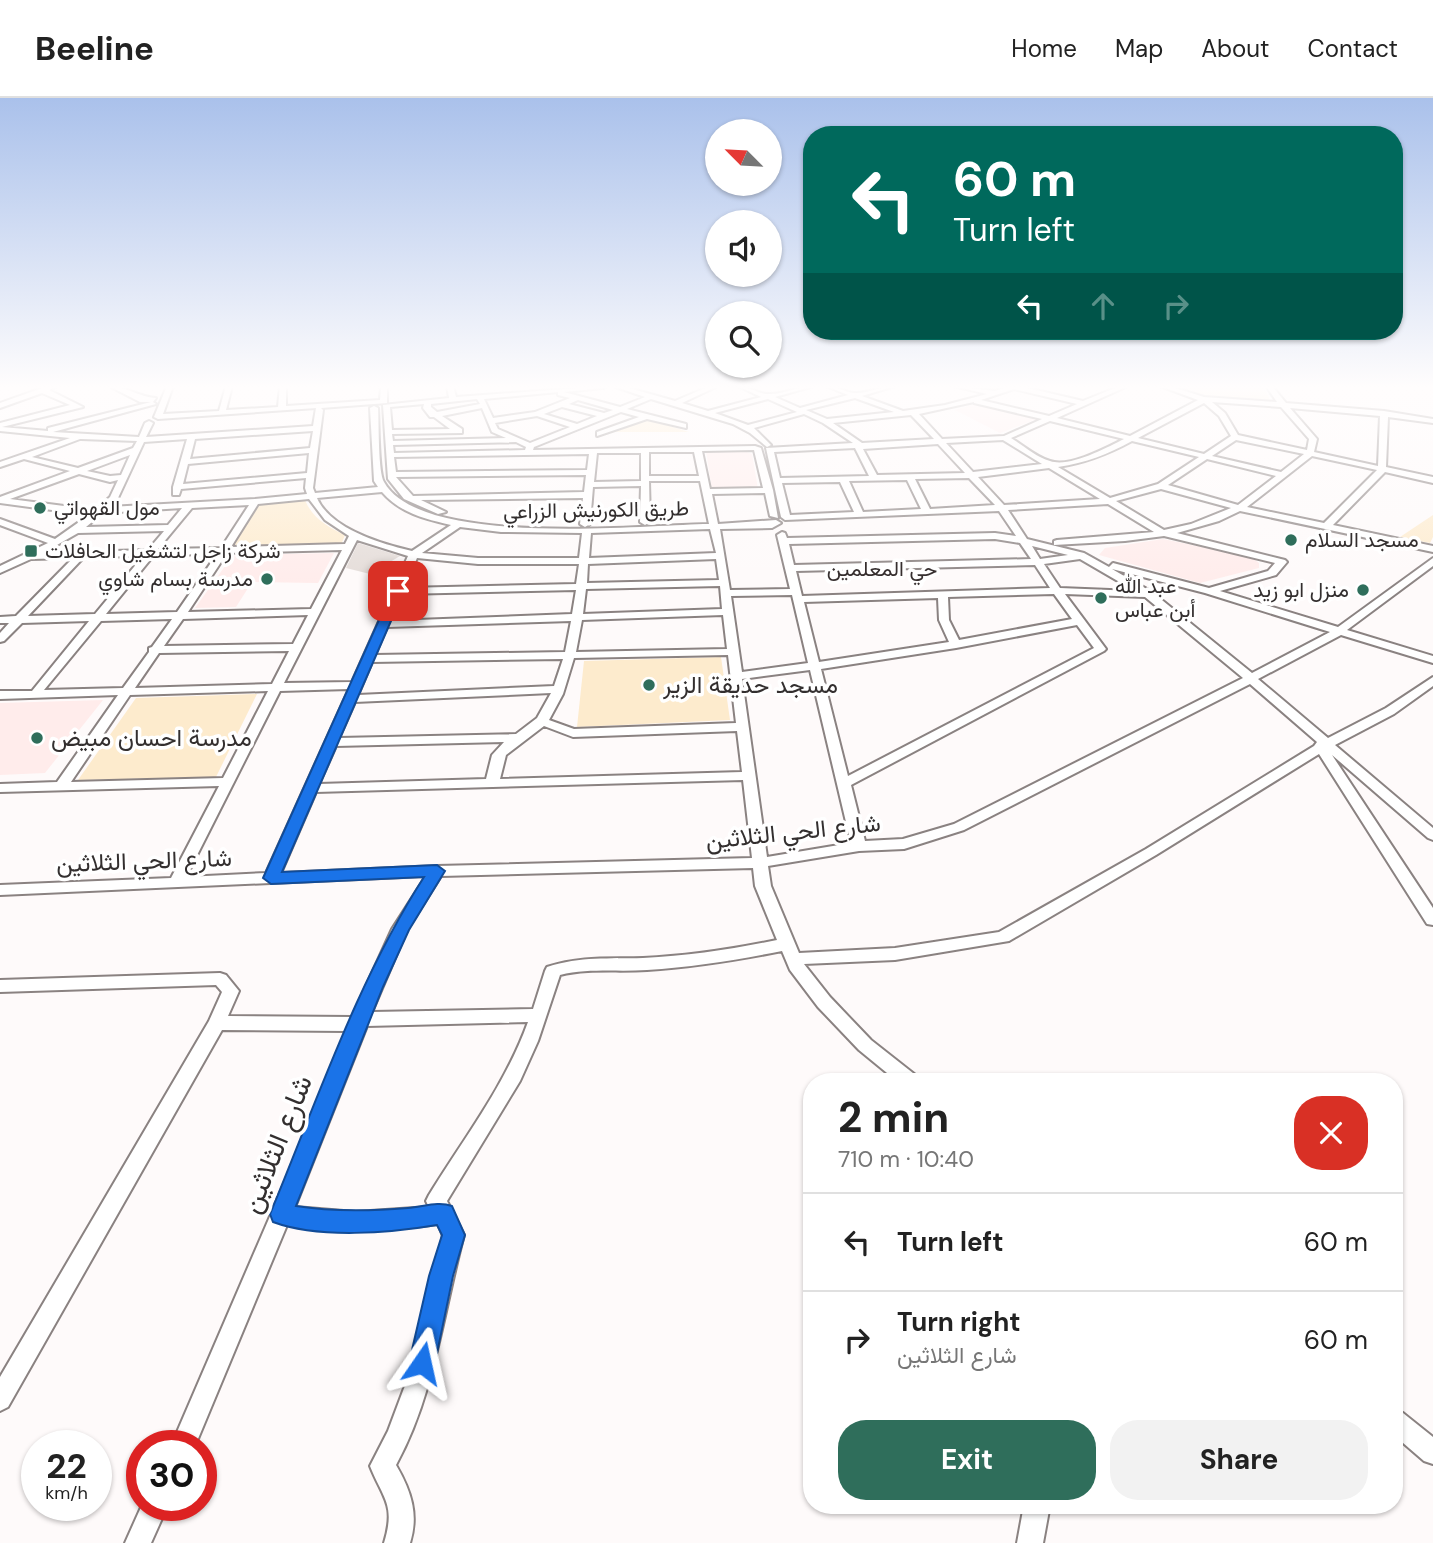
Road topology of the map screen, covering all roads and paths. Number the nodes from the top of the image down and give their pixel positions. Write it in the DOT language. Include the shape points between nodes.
graph roads {
  1 [pos="34,453"];
  2 [pos="126,453"];
  3 [pos="133,453"];
  4 [pos="187,453"];
  5 [pos="239,453"];
  6 [pos="313,453"];
  7 [pos="379,453"];
  8 [pos="457,453"];
  9 [pos="518,453"];
  10 [pos="595,453"];
  11 [pos="645,453"];
  12 [pos="698,453"];
  13 [pos="758,453"];
  14 [pos="770,453"];
  15 [pos="863,453"];
  16 [pos="951,453"];
  17 [pos="1031,453"];
  18 [pos="1102,453"];
  19 [pos="1197,453"];
  20 [pos="1212,453"];
  21 [pos="1383,453"];
  22 [pos="1310,454"];
  23 [pos="391,455"];
  24 [pos="1208,456"];
  25 [pos="24,457"];
  26 [pos="186,458"];
  27 [pos="0,466"];
  28 [pos="1053,466"];
  29 [pos="1382,470"];
  30 [pos="79,471"];
  31 [pos="311,472"];
  32 [pos="591,472"];
  33 [pos="511,474"];
  34 [pos="391,475"];
  35 [pos="971,475"];
  36 [pos="1282,475"];
  37 [pos="909,476"];
  38 [pos="123,477"];
  39 [pos="874,477"];
  40 [pos="703,478"];
  41 [pos="843,478"];
  42 [pos="1433,480"];
  43 [pos="645,481"];
  44 [pos="776,481"];
  45 [pos="178,484"];
  46 [pos="1161,486"];
  47 [pos="382,489"];
  48 [pos="589,490"];
  49 [pos="769,491"];
  50 [pos="707,492"];
  51 [pos="502,496"];
  52 [pos="311,497"];
  53 [pos="412,499"];
  54 [pos="0,500"];
  55 [pos="1108,501"];
  56 [pos="255,502"];
  57 [pos="28,505"];
  58 [pos="189,506"];
  59 [pos="1001,507"];
  60 [pos="171,508"];
  61 [pos="1239,508"];
  62 [pos="926,510"];
  63 [pos="98,512"];
  64 [pos="859,513"];
  65 [pos="0,519"];
  66 [pos="780,519"];
  67 [pos="645,522"];
  68 [pos="713,523"];
  69 [pos="458,524"];
  70 [pos="888,525"];
  71 [pos="1327,526"];
  72 [pos="586,527"];
  73 [pos="172,528"];
  74 [pos="76,530"];
  75 [pos="1161,533"];
  76 [pos="355,534"];
  77 [pos="783,541"];
  78 [pos="1026,541"];
  79 [pos="56,543"];
  80 [pos="1041,544"];
  81 [pos="349,547"];
  82 [pos="1433,549"];
  83 [pos="225,550"];
  84 [pos="151,553"];
  85 [pos="414,554"];
  86 [pos="81,555"];
  87 [pos="31,556"];
  88 [pos="721,556"];
  89 [pos="1086,558"];
  90 [pos="584,559"];
  91 [pos="1433,561"];
  92 [pos="1037,562"];
  93 [pos="790,568"];
  94 [pos="0,570"];
  95 [pos="581,586"];
  96 [pos="725,588"];
  97 [pos="398,591"];
  98 [pos="1057,591"];
  99 [pos="1209,591"];
  100 [pos="1148,594"];
  101 [pos="797,595"];
  102 [pos="943,595"];
  103 [pos="315,612"];
  104 [pos="728,612"];
  105 [pos="178,615"];
  106 [pos="98,617"];
  107 [pos="578,617"];
  108 [pos="0,620"];
  109 [pos="19,620"];
  110 [pos="1080,621"];
  111 [pos="383,624"];
  112 [pos="1338,632"];
  113 [pos="0,639"];
  114 [pos="956,645"];
  115 [pos="298,647"];
  116 [pos="153,650"];
  117 [pos="733,652"];
  118 [pos="570,656"];
  119 [pos="368,659"];
  120 [pos="1433,660"];
  121 [pos="815,667"];
  122 [pos="736,676"];
  123 [pos="1250,679"];
  124 [pos="1433,681"];
  125 [pos="356,685"];
  126 [pos="276,689"];
  127 [pos="558,689"];
  128 [pos="124,692"];
  129 [pos="35,694"];
  130 [pos="0,695"];
  131 [pos="351,699"];
  132 [pos="541,722"];
  133 [pos="742,727"];
  134 [pos="522,738"];
  135 [pos="331,742"];
  136 [pos="1323,746"];
  137 [pos="748,776"];
  138 [pos="228,782"];
  139 [pos="845,783"];
  140 [pos="492,784"];
  141 [pos="61,787"];
  142 [pos="0,788"];
  143 [pos="311,788"];
  144 [pos="1433,835"];
  145 [pos="859,846"];
  146 [pos="759,863"];
  147 [pos="437,871"];
  148 [pos="271,878"];
  149 [pos="176,882"];
  150 [pos="0,890"];
  151 [pos="1433,920"];
  152 [pos="790,952"];
  153 [pos="0,986"];
  154 [pos="539,1015"];
  155 [pos="360,1021"];
  156 [pos="217,1023"];
  157 [pos="901,1073"];
  158 [pos="282,1214"];
  159 [pos="443,1214"];
  160 [pos="0,1399"];
  161 [pos="1403,1428"];
  162 [pos="190,1430"];
  163 [pos="1433,1452"];
  164 [pos="1035,1514"];
  165 [pos="148,1521"];
  166 [pos="138,1543"];
  167 [pos="397,1543"];
  168 [pos="1030,1543"];
  1 -- 25 [label="street"];
  2 -- 30 [label="street"];
  3 -- 38 [label="street"];
  4 -- 26 [label="street"];
  5 -- 26 [label="street"];
  6 -- 31 [label="street"];
  7 -- 47 [label="street"];
  8 -- 23 [label="street"];
  9 -- 33 [label="street"];
  10 -- 32 [label="street"];
  11 -- 43 [label="street"];
  12 -- 40 [label="street"];
  13 -- 49 [label="street"];
  14 -- 44 [label="street"];
  15 -- 39 [label="street"];
  16 -- 35 [label="street"];
  17 -- 28 [label="street"];
  18 -- 28 [label="street"];
  19 -- 24 [label="street"];
  20 -- 24 [label="street"];
  21 -- 29 [label="street"];
  22 -- 29 [label="street"];
  22 -- 36 [label="street"];
  23 -- 34 [label="street"];
  24 -- 36 [label="street"];
  24 -- 46 [label="street"];
  25 -- 27 [label="street"];
  25 -- 30 [label="street"];
  26 -- 45 [label="street"];
  28 -- 35 [label="street"];
  28 -- 55 [label="street"];
  29 -- 42 [label="street"];
  29 -- 71 [label="street"];
  30 -- 38 [label="street" via="110,479"];
  30 -- 54 [label="street"];
  31 -- 45 [label="street"];
  31 -- 52 [label="street"];
  32 -- 33 [label="street"];
  32 -- 48 [label="street"];
  33 -- 34 [label="street"];
  33 -- 51 [label="street"];
  34 -- 53 [label="street"];
  35 -- 37 [label="street"];
  35 -- 59 [label="street"];
  36 -- 61 [label="street"];
  37 -- 39 [label="street"];
  37 -- 62 [label="street"];
  38 -- 63 [label="street" via="114,498"];
  39 -- 41 [label="street"];
  40 -- 43 [label="street"];
  40 -- 50 [label="street"];
  41 -- 44 [label="street"];
  41 -- 64 [label="street"];
  43 -- 48 [label="street"];
  43 -- 67 [label="street"];
  44 -- 66 [label="street"];
  45 -- 60 [label="street"];
  46 -- 55 [label="street"];
  46 -- 61 [label="street"];
  47 -- 52 [label="street"];
  47 -- 69 [label="street, طريق الكورنيش الزراعي" via="414,512"];
  48 -- 51 [label="street"];
  48 -- 72 [label="street"];
  49 -- 50 [label="street"];
  49 -- 66 [label="street"];
  50 -- 68 [label="street"];
  51 -- 53 [label="street"];
  52 -- 56 [label="street"];
  52 -- 76 [label="street" via="337,525"];
  53 -- 72 [label="street" via="473,519"];
  54 -- 57 [label="street"];
  55 -- 59 [label="street"];
  55 -- 75 [label="street"];
  56 -- 58 [label="street"];
  56 -- 83 [label="street"];
  57 -- 63 [label="street"];
  57 -- 65 [label="street"];
  58 -- 60 [label="street"];
  58 -- 73 [label="street"];
  59 -- 62 [label="street"];
  59 -- 78 [label="street"];
  60 -- 63 [label="street"];
  61 -- 71 [label="street"];
  61 -- 75 [label="street"];
  62 -- 70 [label="street"];
  63 -- 74 [label="street"];
  64 -- 66 [label="street, طريق الكورنيش الزراعي"];
  64 -- 70 [label="street, طريق الكورنيش الزراعي"];
  65 -- 79 [label="street"];
  66 -- 68 [label="street, طريق الكورنيش الزراعي" via="772,525"];
  66 -- 77 [label="street"];
  67 -- 68 [label="street"];
  67 -- 72 [label="street"];
  68 -- 72 [label="street, طريق الكورنيش الزراعي"];
  68 -- 88 [label="street"];
  69 -- 72 [label="street, طريق الكورنيش الزراعي" via="515,531"];
  69 -- 85 [label="street"];
  70 -- 77 [label="street"];
  70 -- 78 [label="street"];
  71 -- 82 [label="street"];
  72 -- 90 [label="street"];
  73 -- 74 [label="street"];
  73 -- 84 [label="street"];
  74 -- 79 [label="street"];
  75 -- 80 [label="street"];
  75 -- 99 [label="street" via="1282,562 1272,573"];
  76 -- 81 [label="street"];
  76 -- 85 [label="street"];
  77 -- 93 [label="street"];
  78 -- 80 [label="street"];
  78 -- 92 [label="street"];
  79 -- 87 [label="street"];
  80 -- 89 [label="street"];
  81 -- 83 [label="street"];
  81 -- 103 [label="street"];
  83 -- 84 [label="street"];
  83 -- 105 [label="street"];
  84 -- 86 [label="street"];
  84 -- 106 [label="street"];
  85 -- 90 [label="street" via="442,559"];
  85 -- 97 [label="street"];
  86 -- 87 [label="street"];
  86 -- 109 [label="street"];
  87 -- 94 [label="street"];
  88 -- 90 [label="street"];
  88 -- 96 [label="street"];
  89 -- 92 [label="street"];
  89 -- 99 [label="street"];
  89 -- 100 [label="street"];
  90 -- 95 [label="street"];
  91 -- 112 [label="street, شارع الحي الثلاثين"];
  92 -- 93 [label="street"];
  92 -- 98 [label="street"];
  93 -- 101 [label="street"];
  95 -- 96 [label="street"];
  95 -- 97 [label="street"];
  95 -- 107 [label="street"];
  96 -- 101 [label="street"];
  96 -- 104 [label="street"];
  97 -- 111 [label="street"];
  98 -- 100 [label="street"];
  98 -- 102 [label="street"];
  98 -- 110 [label="street"];
  99 -- 112 [label="street"];
  100 -- 123 [label="street"];
  101 -- 102 [label="street"];
  101 -- 121 [label="street"];
  102 -- 114 [label="street" via="944,620"];
  103 -- 105 [label="street"];
  103 -- 115 [label="street"];
  104 -- 107 [label="street"];
  104 -- 117 [label="street"];
  105 -- 106 [label="street"];
  105 -- 116 [label="street"];
  106 -- 109 [label="street"];
  106 -- 129 [label="street"];
  107 -- 111 [label="street"];
  107 -- 118 [label="street"];
  108 -- 109 [label="street"];
  109 -- 113 [label="street"];
  110 -- 114 [label="street"];
  110 -- 139 [label="street" via="1100,649"];
  111 -- 119 [label="street"];
  112 -- 120 [label="street"];
  112 -- 123 [label="street, شارع الحي الثلاثين"];
  114 -- 121 [label="street"];
  115 -- 116 [label="street"];
  115 -- 126 [label="street"];
  116 -- 128 [label="street"];
  117 -- 118 [label="street"];
  117 -- 122 [label="street"];
  118 -- 119 [label="street"];
  118 -- 127 [label="street"];
  119 -- 125 [label="street"];
  121 -- 122 [label="street"];
  121 -- 139 [label="street"];
  122 -- 133 [label="street"];
  123 -- 136 [label="street"];
  123 -- 145 [label="street, شارع الحي الثلاثين" via="959,827 904,844"];
  124 -- 136 [label="street"];
  125 -- 126 [label="street"];
  125 -- 131 [label="street"];
  126 -- 128 [label="street"];
  126 -- 138 [label="street"];
  127 -- 131 [label="street"];
  127 -- 132 [label="street"];
  128 -- 129 [label="street"];
  128 -- 141 [label="street"];
  129 -- 130 [label="street"];
  131 -- 135 [label="street"];
  132 -- 133 [label="street" via="573,733"];
  132 -- 134 [label="street"];
  133 -- 137 [label="street"];
  134 -- 135 [label="street"];
  134 -- 140 [label="street" via="500,753"];
  135 -- 143 [label="street"];
  136 -- 144 [label="street"];
  136 -- 151 [label="street"];
  136 -- 152 [label="street" via="1003,937 895,954"];
  137 -- 140 [label="street"];
  137 -- 146 [label="street"];
  138 -- 141 [label="street"];
  138 -- 149 [label="street"];
  139 -- 145 [label="street"];
  140 -- 143 [label="street"];
  141 -- 142 [label="street"];
  143 -- 148 [label="street"];
  145 -- 146 [label="street, شارع الحي الثلاثين"];
  146 -- 147 [label="street, شارع الحي الثلاثين"];
  146 -- 152 [label="street" via="763,886"];
  147 -- 148 [label="street, شارع الحي الثلاثين"];
  147 -- 155 [label="street, شارع الثلاثين" via="400,929"];
  148 -- 149 [label="street, شارع الحي الثلاثين"];
  149 -- 150 [label="street, شارع الحي الثلاثين"];
  152 -- 154 [label="street" via="644,964 581,964 553,971"];
  152 -- 157 [label="street" via="824,1002"];
  153 -- 156 [label="street" via="220,979 231,991"];
  154 -- 155 [label="street"];
  154 -- 159 [label="street" via="502,1098 436,1201"];
  155 -- 156 [label="street"];
  155 -- 158 [label="street, شارع الثلاثين"];
  156 -- 160 [label="street"];
  158 -- 159 [label="street" via="356,1221"];
  158 -- 162 [label="street, شارع الثلاثين"];
  159 -- 167 [label="street" via="454,1235 417,1390 382,1466 400,1494 402,1530"];
  161 -- 163 [label="street"];
  164 -- 168 [label="street"];
  165 -- 166 [label="street"];
}
